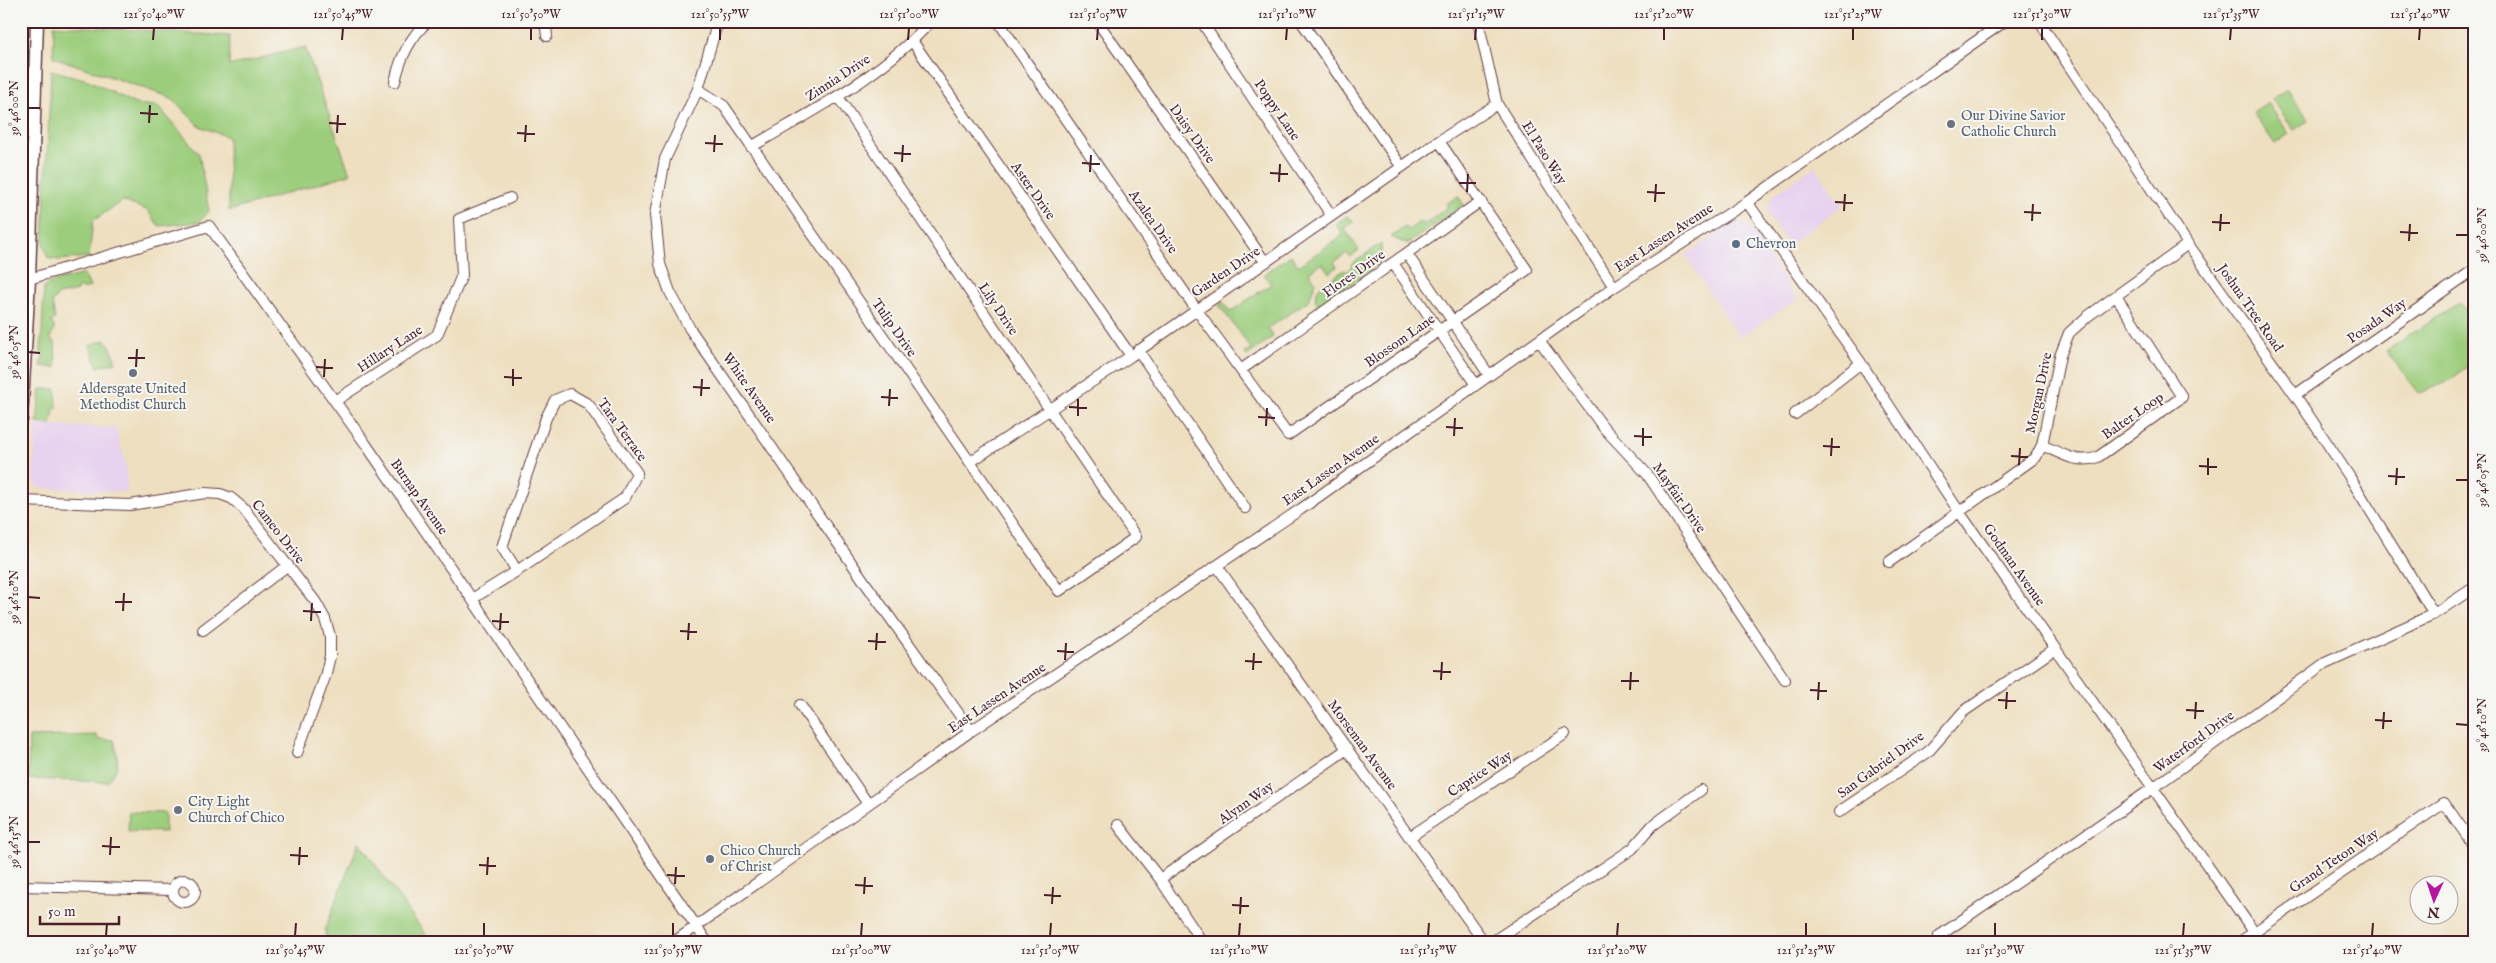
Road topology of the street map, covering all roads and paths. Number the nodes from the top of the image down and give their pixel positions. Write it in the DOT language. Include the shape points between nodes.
graph roads {
  1 [pos="37,21"];
  2 [pos="428,21"];
  3 [pos="545,21"];
  4 [pos="718,21"];
  5 [pos="931,21"];
  6 [pos="998,21"];
  7 [pos="1097,21"];
  8 [pos="1201,21"];
  9 [pos="1300,21"];
  10 [pos="1478,21"];
  11 [pos="2005,21"];
  12 [pos="2039,21"];
  13 [pos="547,36"];
  14 [pos="913,42"];
  15 [pos="395,82"];
  16 [pos="698,89"];
  17 [pos="838,97"];
  18 [pos="1498,104"];
  19 [pos="27,122"];
  20 [pos="1439,141"];
  21 [pos="751,147"];
  22 [pos="1401,166"];
  23 [pos="510,198"];
  24 [pos="1481,201"];
  25 [pos="1747,202"];
  26 [pos="1331,215"];
  27 [pos="2188,244"];
  28 [pos="1407,254"];
  29 [pos="1264,262"];
  30 [pos="1393,263"];
  31 [pos="2475,269"];
  32 [pos="29,279"];
  33 [pos="1614,287"];
  34 [pos="2116,296"];
  35 [pos="1196,309"];
  36 [pos="1452,321"];
  37 [pos="1439,330"];
  38 [pos="1539,340"];
  39 [pos="1134,353"];
  40 [pos="1861,364"];
  41 [pos="1242,369"];
  42 [pos="1489,375"];
  43 [pos="23,380"];
  44 [pos="1476,385"];
  45 [pos="2295,395"];
  46 [pos="335,401"];
  47 [pos="1049,409"];
  48 [pos="1795,414"];
  49 [pos="21,420"];
  50 [pos="1288,435"];
  51 [pos="2042,445"];
  52 [pos="970,462"];
  53 [pos="21,501"];
  54 [pos="1245,508"];
  55 [pos="1960,513"];
  56 [pos="1889,562"];
  57 [pos="288,565"];
  58 [pos="1217,566"];
  59 [pos="517,571"];
  60 [pos="2475,588"];
  61 [pos="1059,591"];
  62 [pos="472,599"];
  63 [pos="2434,614"];
  64 [pos="203,630"];
  65 [pos="2056,648"];
  66 [pos="1785,680"];
  67 [pos="800,705"];
  68 [pos="972,731"];
  69 [pos="1565,734"];
  70 [pos="1348,748"];
  71 [pos="297,753"];
  72 [pos="2153,788"];
  73 [pos="1701,790"];
  74 [pos="868,804"];
  75 [pos="1840,812"];
  76 [pos="1118,825"];
  77 [pos="1411,836"];
  78 [pos="2475,846"];
  79 [pos="1160,879"];
  80 [pos="21,886"];
  81 [pos="172,890"];
  82 [pos="697,927"];
  83 [pos="2254,932"];
  84 [pos="1939,936"];
  85 [pos="674,942"];
  86 [pos="707,942"];
  87 [pos="1202,942"];
  88 [pos="1484,942"];
  89 [pos="1492,942"];
  90 [pos="2240,942"];
  91 [pos="2261,942"];
  1 -- 19 [label="street"];
  2 -- 15 [label="street" via="409,42"];
  3 -- 13 [label="street"];
  4 -- 16 [label="street, White Avenue"];
  5 -- 14 [label="street, Zinnia Drive"];
  6 -- 35 [label="street, Azalea Drive"];
  7 -- 29 [label="street, Daisy Drive"];
  8 -- 26 [label="street, Poppy Lane"];
  9 -- 22 [label="street"];
  10 -- 18 [label="street, El Paso Way"];
  11 -- 25 [label="street, East Lassen Avenue"];
  12 -- 27 [label="street, Joshua Tree Road"];
  14 -- 17 [label="street, Zinnia Drive"];
  14 -- 39 [label="street, Aster Drive"];
  16 -- 21 [label="street, Tulip Drive" via="724,106"];
  16 -- 68 [label="street, White Avenue" via="665,159 655,215 660,264 670,292 690,329"];
  17 -- 21 [label="street, Zinnia Drive"];
  17 -- 47 [label="street, Lily Drive"];
  18 -- 20 [label="street, Garden Drive"];
  18 -- 33 [label="street, El Paso Way"];
  19 -- 32 [label="street"];
  20 -- 22 [label="street, Garden Drive"];
  20 -- 24 [label="street"];
  21 -- 52 [label="street, Tulip Drive"];
  22 -- 26 [label="street, Garden Drive"];
  23 -- 46 [label="street, Hillary Lane" via="459,219 462,275 438,335"];
  24 -- 28 [label="street, Flores Drive"];
  24 -- 36 [label="street, Blossom Lane" via="1527,270"];
  25 -- 33 [label="street, East Lassen Avenue"];
  25 -- 40 [label="street, Godman Avenue"];
  26 -- 29 [label="street, Garden Drive"];
  27 -- 34 [label="street, Morgan Drive"];
  27 -- 45 [label="street, Joshua Tree Road"];
  28 -- 30 [label="street, Flores Drive"];
  28 -- 36 [label="street"];
  29 -- 35 [label="street, Garden Drive"];
  30 -- 37 [label="street"];
  30 -- 41 [label="street, Flores Drive"];
  31 -- 45 [label="street, Posada Way"];
  32 -- 43 [label="street"];
  32 -- 46 [label="street, Burnap Avenue" via="209,226"];
  33 -- 38 [label="street, East Lassen Avenue"];
  34 -- 51 [label="street, Morgan Drive" via="2069,333 2060,356"];
  34 -- 51 [label="street, Balter Loop" via="2182,398 2098,457 2075,460"];
  35 -- 39 [label="street, Garden Drive"];
  35 -- 41 [label="street, Azalea Drive"];
  36 -- 37 [label="street, Blossom Lane"];
  36 -- 42 [label="street"];
  37 -- 44 [label="street"];
  37 -- 50 [label="street, Blossom Lane"];
  38 -- 42 [label="street, East Lassen Avenue"];
  38 -- 66 [label="street, Mayfair Drive" via="1604,428 1647,474"];
  39 -- 47 [label="street, Garden Drive"];
  39 -- 54 [label="street, Aster Drive"];
  40 -- 48 [label="street"];
  40 -- 55 [label="street, Godman Avenue"];
  41 -- 50 [label="street, Azalea Drive"];
  42 -- 44 [label="street, East Lassen Avenue"];
  43 -- 49 [label="street"];
  44 -- 58 [label="street, East Lassen Avenue"];
  45 -- 63 [label="street, Joshua Tree Road"];
  46 -- 62 [label="street, Burnap Avenue"];
  47 -- 52 [label="street, Garden Drive"];
  47 -- 61 [label="street, Lily Drive" via="1136,537"];
  51 -- 55 [label="street, Morgan Drive" via="2036,456"];
  52 -- 61 [label="street, Tulip Drive"];
  53 -- 57 [label="street, Cameo Drive" via="130,505 205,493 220,494 243,508"];
  55 -- 56 [label="street, Morgan Drive"];
  55 -- 65 [label="street, Godman Avenue"];
  57 -- 64 [label="street"];
  57 -- 71 [label="street, Cameo Drive" via="315,601 330,636 325,677"];
  58 -- 68 [label="street, East Lassen Avenue"];
  58 -- 70 [label="street, Morseman Avenue"];
  59 -- 59 [label="street, Tara Terrace" via="625,498 637,473 588,404 570,394 555,400 546,418 502,547"];
  59 -- 62 [label="street, Tara Terrace"];
  60 -- 63 [label="street, Waterford Drive"];
  62 -- 82 [label="street, Burnap Avenue"];
  63 -- 72 [label="street, Waterford Drive" via="2325,663"];
  65 -- 72 [label="street, Godman Avenue"];
  65 -- 75 [label="street, San Gabriel Drive" via="1963,712 1928,752"];
  67 -- 74 [label="street"];
  68 -- 74 [label="street, East Lassen Avenue"];
  69 -- 77 [label="street, Caprice Way"];
  70 -- 77 [label="street, Morseman Avenue"];
  70 -- 79 [label="street, Alynn Way"];
  72 -- 83 [label="street, Godman Avenue"];
  72 -- 84 [label="street, Waterford Drive"];
  73 -- 89 [label="street" via="1652,826 1632,848"];
  74 -- 82 [label="street, East Lassen Avenue"];
  76 -- 79 [label="street"];
  77 -- 88 [label="street, Morseman Avenue"];
  78 -- 83 [label="street, Grand Teton Way" via="2444,803"];
  79 -- 87 [label="street"];
  80 -- 81 [label="street"];
  82 -- 85 [label="street, East Lassen Avenue"];
  82 -- 86 [label="street, Burnap Avenue"];
  83 -- 90 [label="street, Grand Teton Way"];
  83 -- 91 [label="street, Godman Avenue"];
}
